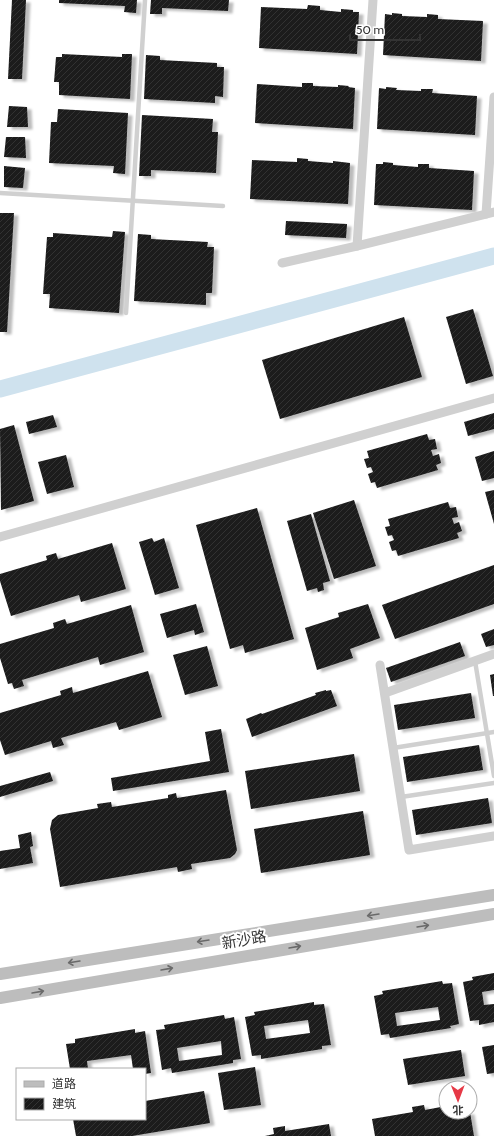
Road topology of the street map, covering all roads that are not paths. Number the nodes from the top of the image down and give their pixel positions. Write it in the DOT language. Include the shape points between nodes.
graph roads {
  1 [pos="145,0"];
  2 [pos="373,0"];
  3 [pos="494,97"];
  4 [pos="0,193"];
  5 [pos="132,201"];
  6 [pos="223,206"];
  7 [pos="490,213"];
  8 [pos="357,246"];
  9 [pos="282,263"];
  10 [pos="126,313"];
  11 [pos="494,398"];
  12 [pos="0,538"];
  13 [pos="494,654"];
  14 [pos="475,661"];
  15 [pos="380,665"];
  16 [pos="385,693"];
  17 [pos="494,732"];
  18 [pos="487,733"];
  19 [pos="393,748"];
  20 [pos="494,776"];
  21 [pos="494,783"];
  22 [pos="401,797"];
  23 [pos="494,836"];
  24 [pos="494,896"];
  25 [pos="494,914"];
  26 [pos="0,974"];
  27 [pos="0,998"];
  1 -- 5 [label="lane"];
  2 -- 8 [label="street"];
  3 -- 7 [label="street"];
  4 -- 5 [label="lane"];
  5 -- 6 [label="lane"];
  5 -- 10 [label="lane"];
  7 -- 8 [label="street"];
  8 -- 9 [label="street"];
  11 -- 12 [label="street"];
  13 -- 14 [label="street"];
  14 -- 16 [label="street"];
  14 -- 18 [label="lane"];
  15 -- 16 [label="street"];
  16 -- 19 [label="street"];
  17 -- 18 [label="lane"];
  18 -- 19 [label="lane"];
  18 -- 20 [label="lane"];
  19 -- 22 [label="street"];
  21 -- 22 [label="lane"];
  22 -- 23 [label="street" via="409,850"];
  24 -- 26 [label="main road, 新沙路, one-way"];
  27 -- 25 [label="main road, 新沙路, one-way"];
}
